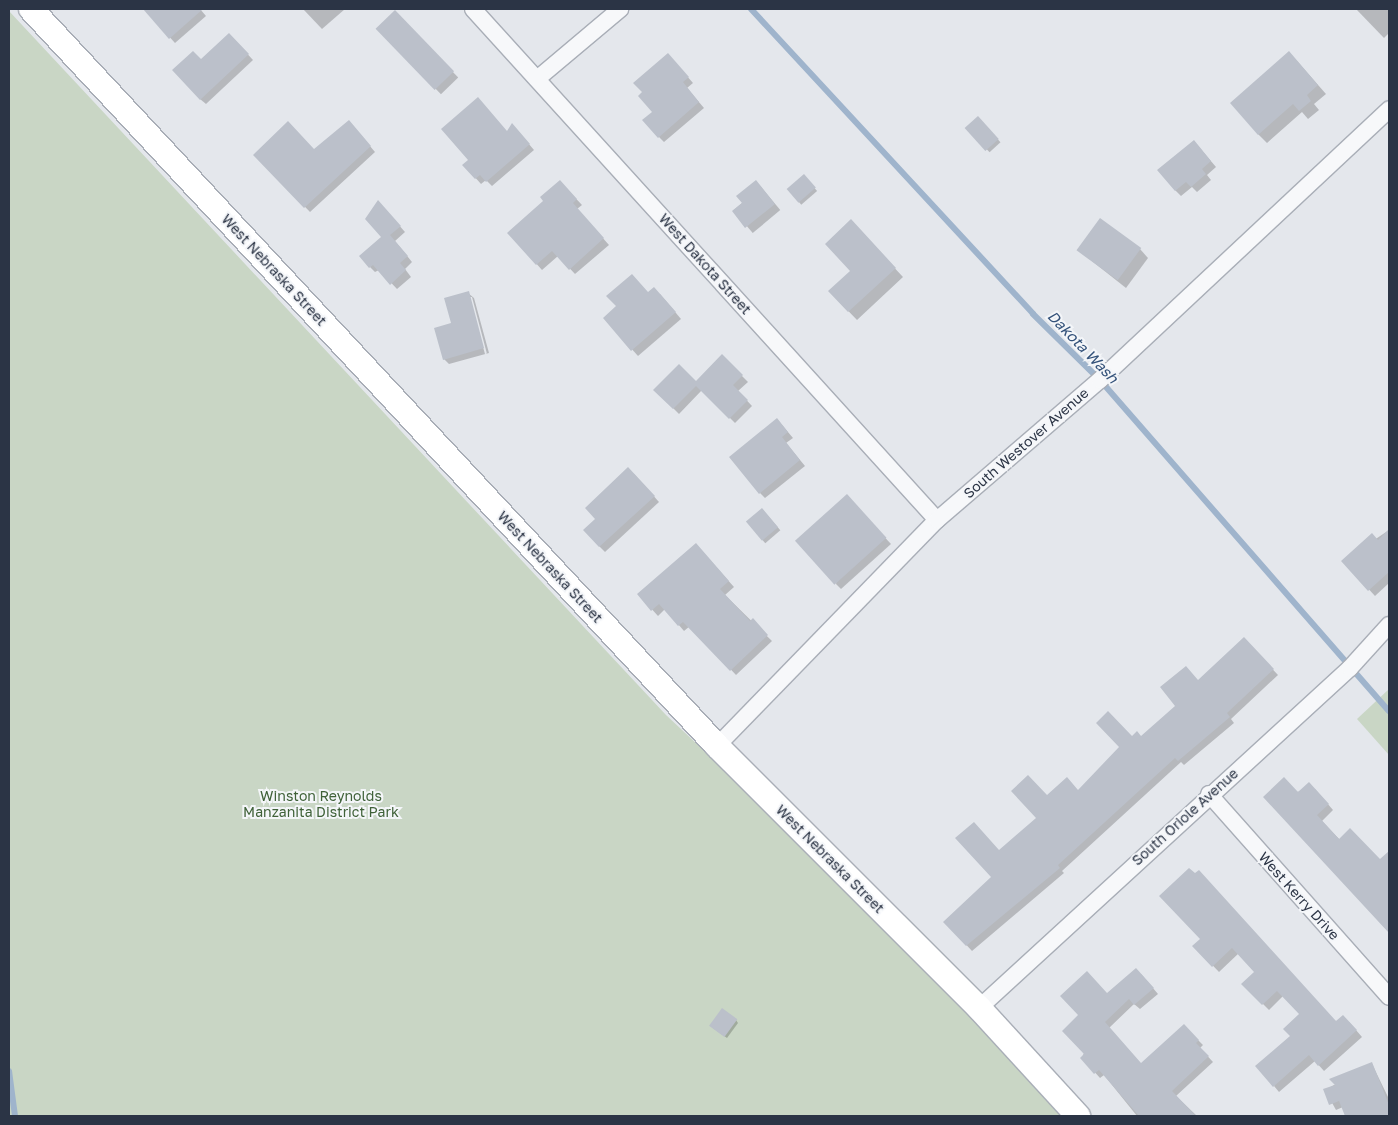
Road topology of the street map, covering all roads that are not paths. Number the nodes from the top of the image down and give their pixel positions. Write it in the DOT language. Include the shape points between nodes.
graph roads {
  1 [pos="31,9"];
  2 [pos="473,9"];
  3 [pos="620,9"];
  4 [pos="537,79"];
  5 [pos="1389,110"];
  6 [pos="936,520"];
  7 [pos="1389,625"];
  8 [pos="717,746"];
  9 [pos="1209,794"];
  10 [pos="1389,997"];
  11 [pos="979,1008"];
  12 [pos="1078,1116"];
  1 -- 8 [label="street, West Nebraska Street"];
  2 -- 4 [label="street, West Dakota Street"];
  3 -- 4 [label="street"];
  4 -- 6 [label="street, West Dakota Street"];
  5 -- 6 [label="street, South Westover Avenue" via="1100,380"];
  6 -- 8 [label="street, South Westover Avenue"];
  7 -- 9 [label="street, South Oriole Avenue" via="1350,668"];
  8 -- 11 [label="street, West Nebraska Street"];
  9 -- 10 [label="street, West Kerry Drive"];
  9 -- 11 [label="street, South Oriole Avenue"];
  11 -- 12 [label="street, West Nebraska Street"];
}
